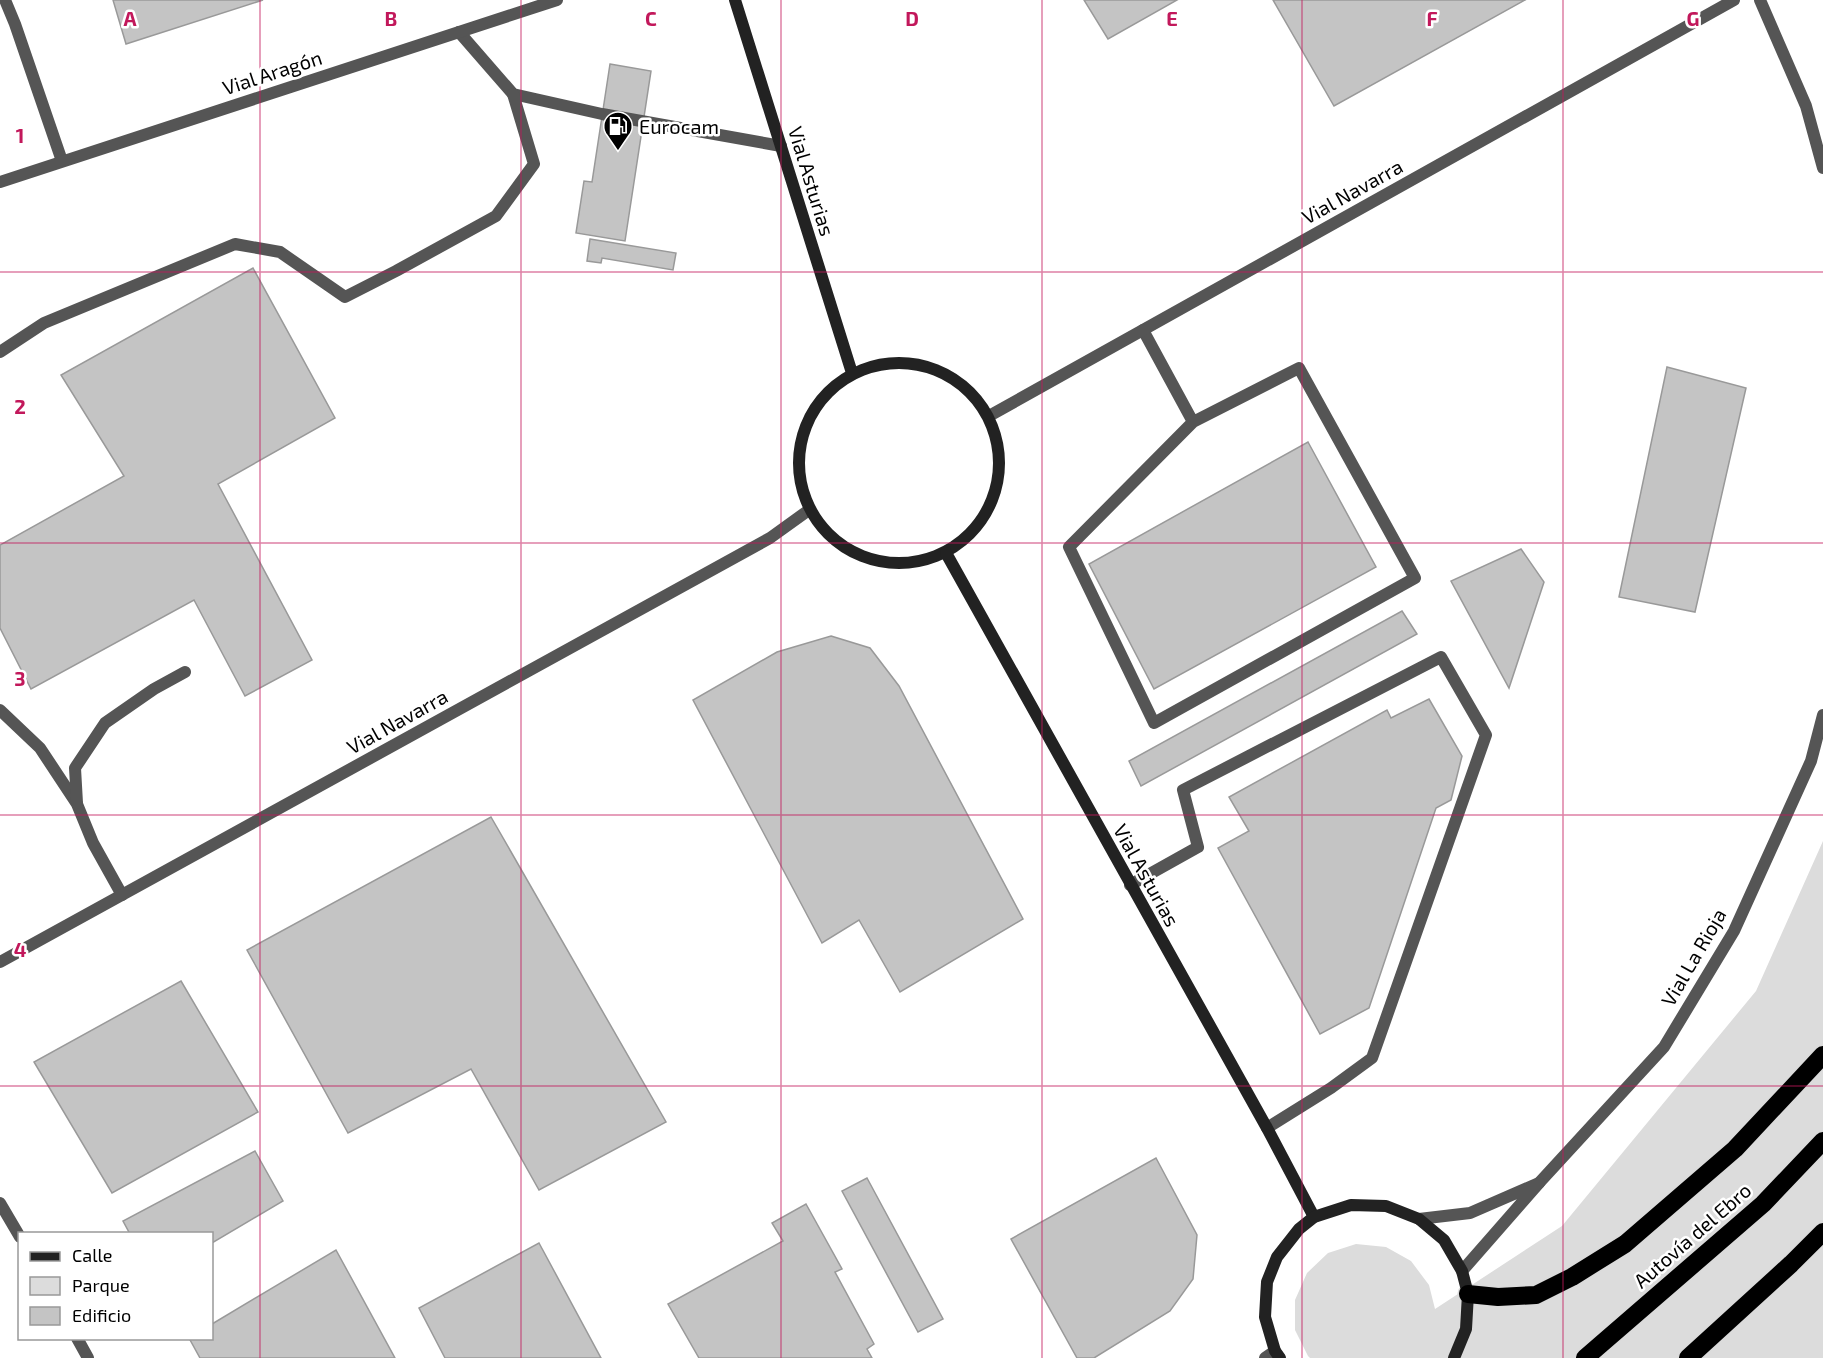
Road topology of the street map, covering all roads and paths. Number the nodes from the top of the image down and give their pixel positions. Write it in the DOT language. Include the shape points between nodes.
graph roads {
  1 [pos="5,0"];
  2 [pos="556,0"];
  3 [pos="735,0"];
  4 [pos="1734,0"];
  5 [pos="1760,0"];
  6 [pos="459,32"];
  7 [pos="513,94"];
  8 [pos="781,146"];
  9 [pos="62,161"];
  10 [pos="1823,168"];
  11 [pos="0,182"];
  12 [pos="1143,330"];
  13 [pos="0,352"];
  14 [pos="852,373"];
  15 [pos="989,416"];
  16 [pos="1193,422"];
  17 [pos="809,510"];
  18 [pos="946,553"];
  19 [pos="184,672"];
  20 [pos="0,711"];
  21 [pos="1823,715"];
  22 [pos="77,804"];
  23 [pos="1130,885"];
  24 [pos="122,895"];
  25 [pos="0,962"];
  26 [pos="1823,1054"];
  27 [pos="1267,1128"];
  28 [pos="1823,1141"];
  29 [pos="1539,1183"];
  30 [pos="0,1203"];
  31 [pos="1314,1217"];
  32 [pos="1419,1219"];
  33 [pos="1823,1232"];
  34 [pos="18,1234"];
  35 [pos="1462,1271"];
  36 [pos="1468,1294"];
  37 [pos="78,1340"];
  38 [pos="1273,1356"];
  39 [pos="88,1358"];
  40 [pos="1454,1358"];
  41 [pos="1585,1358"];
  42 [pos="1688,1358"];
  1 -- 9 [label="street"];
  2 -- 6 [label="street, Vial Aragón"];
  3 -- 8 [label="street, Vial Asturias"];
  4 -- 12 [label="street, Vial Navarra"];
  5 -- 10 [label="street" via="1806,106"];
  6 -- 7 [label="street"];
  6 -- 9 [label="street, Vial Aragón"];
  7 -- 8 [label="street"];
  7 -- 13 [label="street" via="534,164 496,216 396,272 345,297 280,252 235,244 44,323"];
  8 -- 14 [label="street, Vial Asturias"];
  9 -- 11 [label="street, Vial Aragón"];
  12 -- 15 [label="street, Vial Navarra"];
  12 -- 16 [label="street"];
  14 -- 15 [label="street" via="890,362 929,366 964,385"];
  14 -- 17 [label="street" via="821,398 802,433 798,472"];
  15 -- 18 [label="street" via="1000,454 996,493 977,528"];
  16 -- 16 [label="street" via="1299,368 1415,578 1154,723 1069,547"];
  17 -- 18 [label="street" via="835,541 869,560 908,564"];
  17 -- 24 [label="street, Vial Navarra" via="770,538"];
  18 -- 23 [label="street, Vial Asturias"];
  19 -- 22 [label="street" via="105,723 75,768"];
  20 -- 22 [label="street" via="40,748"];
  21 -- 29 [label="street, Vial La Rioja" via="1811,761 1734,931 1664,1047"];
  22 -- 24 [label="street"];
  23 -- 27 [label="street, Vial Asturias"];
  23 -- 27 [label="street" via="1198,848 1183,790 1441,657 1486,735 1372,1058"];
  24 -- 25 [label="street, Vial Navarra"];
  26 -- 36 [label="highway" via="1735,1149 1625,1244 1536,1295"];
  27 -- 31 [label="street, Vial Asturias"];
  28 -- 41 [label="highway, Autovía del Ebro" via="1763,1204"];
  29 -- 32 [label="street" via="1470,1213"];
  29 -- 35 [label="street, Vial La Rioja"];
  30 -- 34 [label="street"];
  31 -- 32 [label="street" via="1351,1205 1386,1206"];
  31 -- 38 [label="street" via="1277,1257 1267,1282 1265,1317"];
  32 -- 35 [label="street" via="1444,1240"];
  33 -- 42 [label="highway"];
  35 -- 36 [label="street"];
  36 -- 40 [label="street" via="1466,1329"];
  37 -- 39 [label="street"];
}
